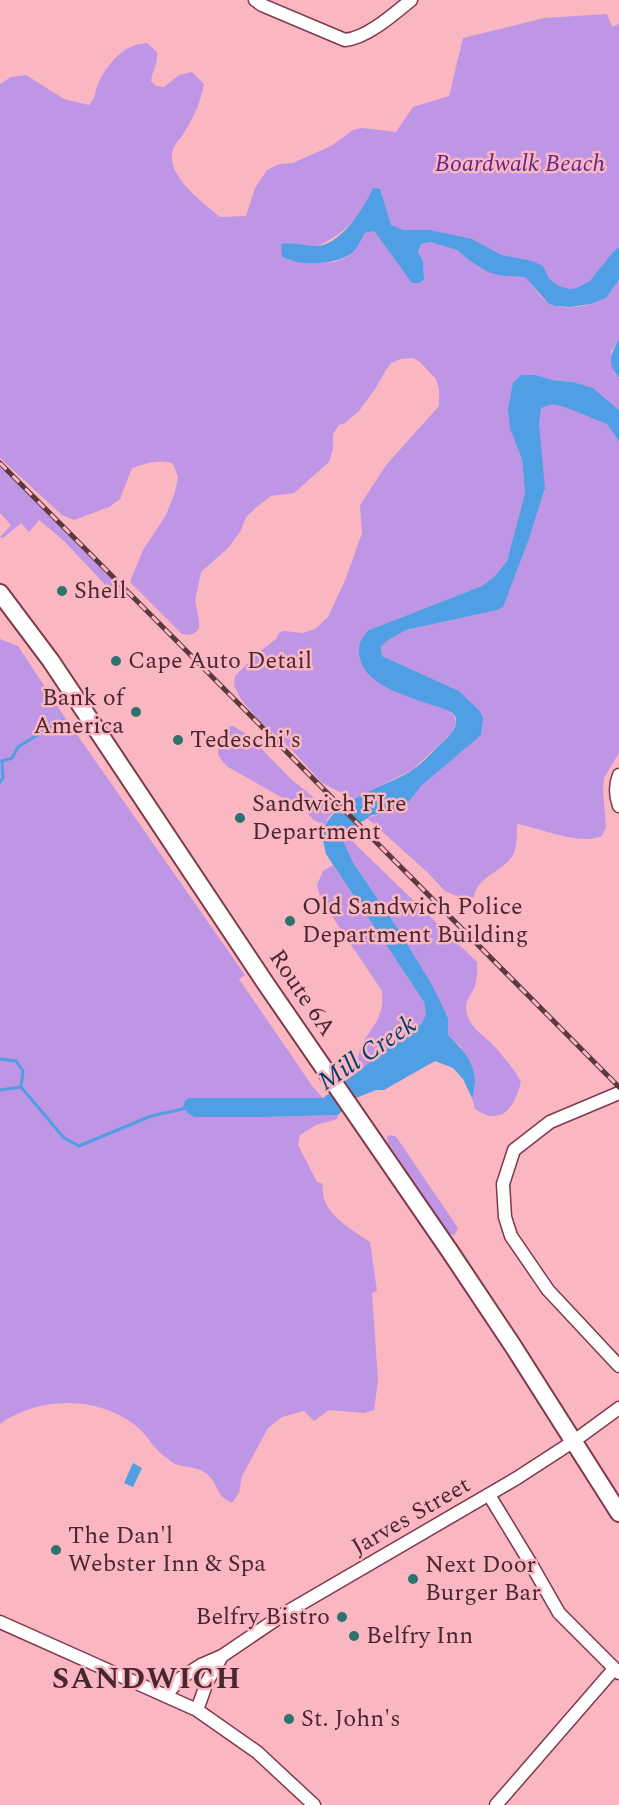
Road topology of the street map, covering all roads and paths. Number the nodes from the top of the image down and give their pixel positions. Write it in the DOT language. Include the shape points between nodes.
graph roads {
  1 [pos="255,0"];
  2 [pos="411,0"];
  3 [pos="0,593"];
  4 [pos="619,775"];
  5 [pos="619,806"];
  6 [pos="619,1094"];
  7 [pos="619,1366"];
  8 [pos="619,1408"];
  9 [pos="574,1441"];
  10 [pos="489,1495"];
  11 [pos="619,1513"];
  12 [pos="0,1622"];
  13 [pos="222,1656"];
  14 [pos="616,1671"];
  15 [pos="166,1695"];
  16 [pos="197,1710"];
  17 [pos="314,1805"];
  18 [pos="496,1805"];
  1 -- 2 [label="street" via="345,40 367,32"];
  3 -- 9 [label="main road, Route 6A" via="57,670"];
  4 -- 5 [label="street"];
  6 -- 7 [label="street" via="550,1122 514,1150 503,1184 505,1217 511,1236 548,1290"];
  8 -- 9 [label="street, Jarves Street"];
  9 -- 10 [label="street, Jarves Street"];
  9 -- 11 [label="main road, Route 6A"];
  10 -- 13 [label="street, Jarves Street" via="287,1611"];
  10 -- 14 [label="street" via="559,1613"];
  12 -- 15 [label="street"];
  13 -- 15 [label="street, Jarves Street" via="181,1678"];
  13 -- 16 [label="street, Jarves Street"];
  14 -- 18 [label="street"];
  15 -- 16 [label="street"];
  16 -- 17 [label="street" via="256,1752"];
}
